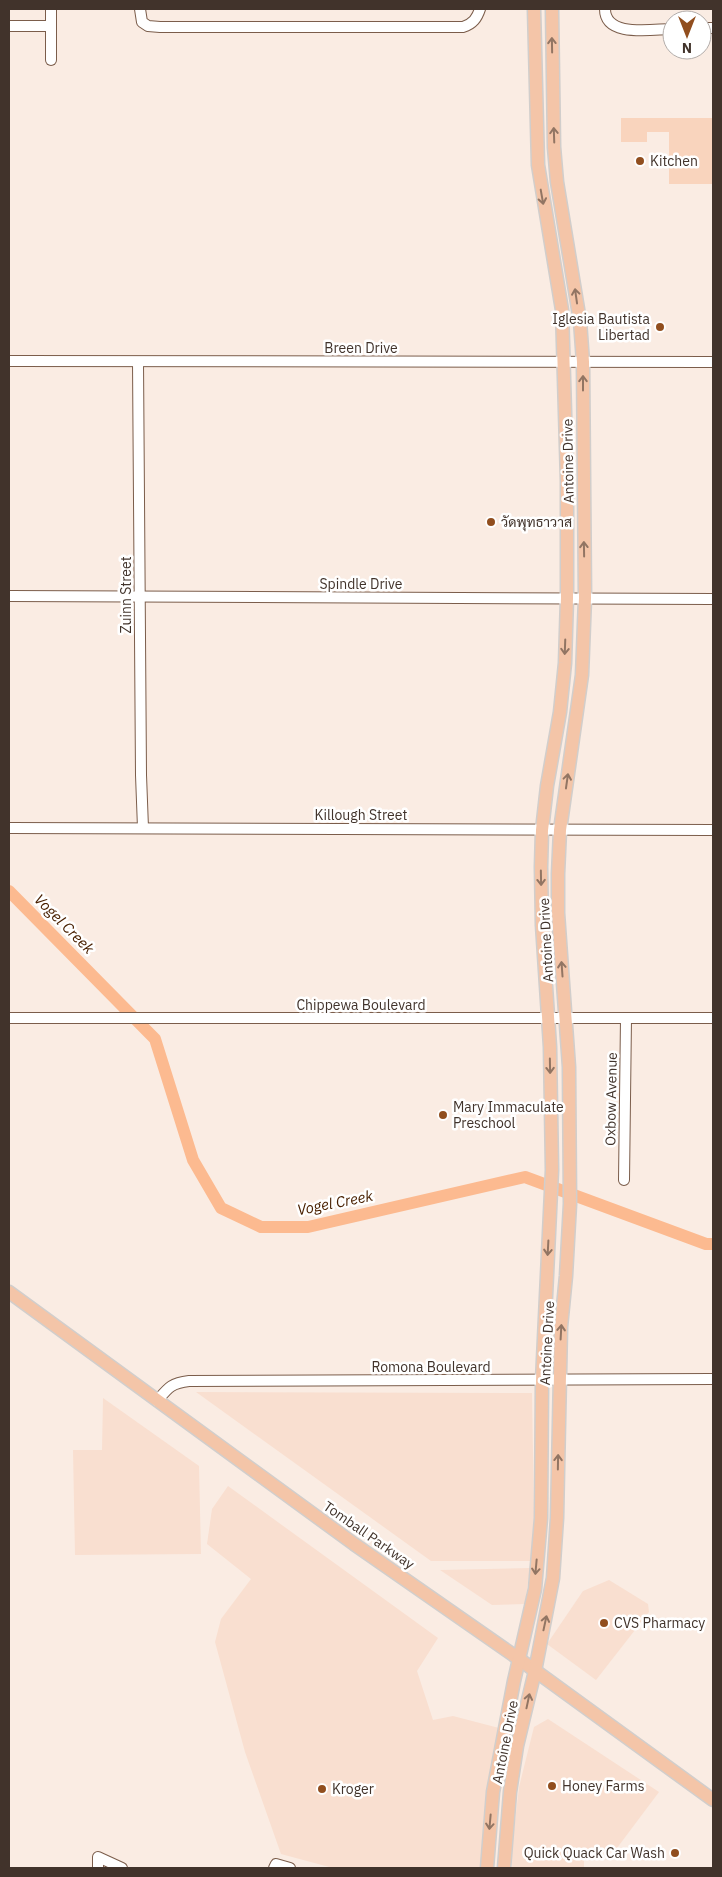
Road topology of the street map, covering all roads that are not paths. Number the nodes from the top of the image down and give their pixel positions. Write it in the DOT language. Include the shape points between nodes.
graph roads {
  1 [pos="51,9"];
  2 [pos="140,9"];
  3 [pos="480,9"];
  4 [pos="534,9"];
  5 [pos="552,9"];
  6 [pos="605,9"];
  7 [pos="9,26"];
  8 [pos="51,26"];
  9 [pos="662,28"];
  10 [pos="52,60"];
  11 [pos="565,231"];
  12 [pos="548,234"];
  13 [pos="9,362"];
  14 [pos="138,362"];
  15 [pos="564,362"];
  16 [pos="583,362"];
  17 [pos="713,362"];
  18 [pos="567,481"];
  19 [pos="584,481"];
  20 [pos="9,596"];
  21 [pos="140,597"];
  22 [pos="567,598"];
  23 [pos="585,598"];
  24 [pos="713,598"];
  25 [pos="560,712"];
  26 [pos="577,714"];
  27 [pos="9,828"];
  28 [pos="143,828"];
  29 [pos="542,830"];
  30 [pos="560,830"];
  31 [pos="713,830"];
  32 [pos="549,1017"];
  33 [pos="9,1018"];
  34 [pos="565,1018"];
  35 [pos="626,1018"];
  36 [pos="713,1018"];
  37 [pos="551,1120"];
  38 [pos="569,1120"];
  39 [pos="624,1180"];
  40 [pos="547,1275"];
  41 [pos="566,1276"];
  42 [pos="9,1292"];
  43 [pos="713,1379"];
  44 [pos="542,1380"];
  45 [pos="559,1380"];
  46 [pos="157,1401"];
  47 [pos="541,1518"];
  48 [pos="557,1518"];
  49 [pos="519,1659"];
  50 [pos="535,1671"];
  51 [pos="493,1792"];
  52 [pos="510,1792"];
  53 [pos="713,1800"];
  54 [pos="98,1868"];
  55 [pos="122,1868"];
  56 [pos="274,1868"];
  57 [pos="290,1868"];
  58 [pos="487,1868"];
  59 [pos="504,1868"];
  1 -- 8 [label="street"];
  2 -- 3 [label="street" via="142,22 160,28 463,28 474,20"];
  4 -- 12 [label="main road, Antoine Drive, one-way" via="538,165"];
  11 -- 5 [label="main road, Antoine Drive, one-way" via="557,182"];
  6 -- 9 [label="street" via="607,20 620,29"];
  7 -- 8 [label="street"];
  8 -- 10 [label="street"];
  11 -- 12 [label="main road"];
  16 -- 11 [label="main road, Antoine Drive, one-way" via="580,321"];
  12 -- 15 [label="main road, Antoine Drive" via="562,310"];
  13 -- 14 [label="street, Breen Drive"];
  14 -- 15 [label="street, Breen Drive"];
  14 -- 21 [label="street, Zuinn Street"];
  15 -- 16 [label="street, Breen Drive"];
  15 -- 18 [label="main road, Antoine Drive"];
  16 -- 17 [label="street, Breen Drive"];
  19 -- 16 [label="main road, Antoine Drive, one-way"];
  18 -- 19 [label="main road"];
  18 -- 22 [label="main road, Antoine Drive"];
  23 -- 19 [label="main road, Antoine Drive, one-way"];
  20 -- 21 [label="street, Spindle Drive"];
  21 -- 22 [label="street, Spindle Drive"];
  21 -- 28 [label="street, Zuinn Street"];
  22 -- 23 [label="street, Spindle Drive"];
  22 -- 25 [label="main road, Antoine Drive, one-way"];
  23 -- 24 [label="street, Spindle Drive"];
  23 -- 26 [label="main road, Antoine Drive"];
  25 -- 26 [label="main road"];
  25 -- 29 [label="main road, Antoine Drive"];
  30 -- 26 [label="main road, Antoine Drive, one-way"];
  27 -- 28 [label="street, Killough Street"];
  28 -- 29 [label="street, Killough Street"];
  29 -- 30 [label="street, Killough Street"];
  29 -- 32 [label="main road, Antoine Drive, one-way" via="542,925"];
  30 -- 31 [label="street, Killough Street"];
  34 -- 30 [label="main road, Antoine Drive, one-way" via="558,913"];
  32 -- 33 [label="street, Chippewa Boulevard"];
  32 -- 34 [label="street, Chippewa Boulevard"];
  32 -- 37 [label="main road, Antoine Drive, one-way"];
  34 -- 35 [label="street, Chippewa Boulevard"];
  34 -- 38 [label="main road, Antoine Drive"];
  35 -- 36 [label="street, Chippewa Boulevard"];
  35 -- 39 [label="street, Oxbow Avenue"];
  37 -- 38 [label="main road"];
  37 -- 40 [label="main road, Antoine Drive, one-way"];
  38 -- 41 [label="main road, Antoine Drive" via="570,1204"];
  40 -- 41 [label="main road"];
  40 -- 44 [label="main road, Antoine Drive"];
  45 -- 41 [label="main road, Antoine Drive, one-way"];
  42 -- 46 [label="main road, Tomball Parkway"];
  43 -- 45 [label="street, Romona Boulevard"];
  44 -- 45 [label="street, Romona Boulevard"];
  44 -- 46 [label="street, Romona Boulevard" via="189,1381 170,1385"];
  44 -- 47 [label="main road, Antoine Drive"];
  48 -- 45 [label="main road, Antoine Drive, one-way"];
  46 -- 49 [label="main road, Tomball Parkway"];
  47 -- 48 [label="main road"];
  47 -- 49 [label="main road, Antoine Drive, one-way" via="534,1589"];
  50 -- 48 [label="main road, Antoine Drive, one-way" via="553,1578"];
  49 -- 50 [label="main road, Tomball Parkway"];
  49 -- 51 [label="main road, Antoine Drive"];
  52 -- 50 [label="main road, Antoine Drive, one-way"];
  50 -- 53 [label="main road, Tomball Parkway"];
  51 -- 52 [label="main road"];
  51 -- 58 [label="main road, Antoine Drive, one-way"];
  52 -- 59 [label="main road, Antoine Drive"];
  54 -- 55 [label="street" via="98,1857"];
  56 -- 57 [label="street" via="276,1864"];
}
